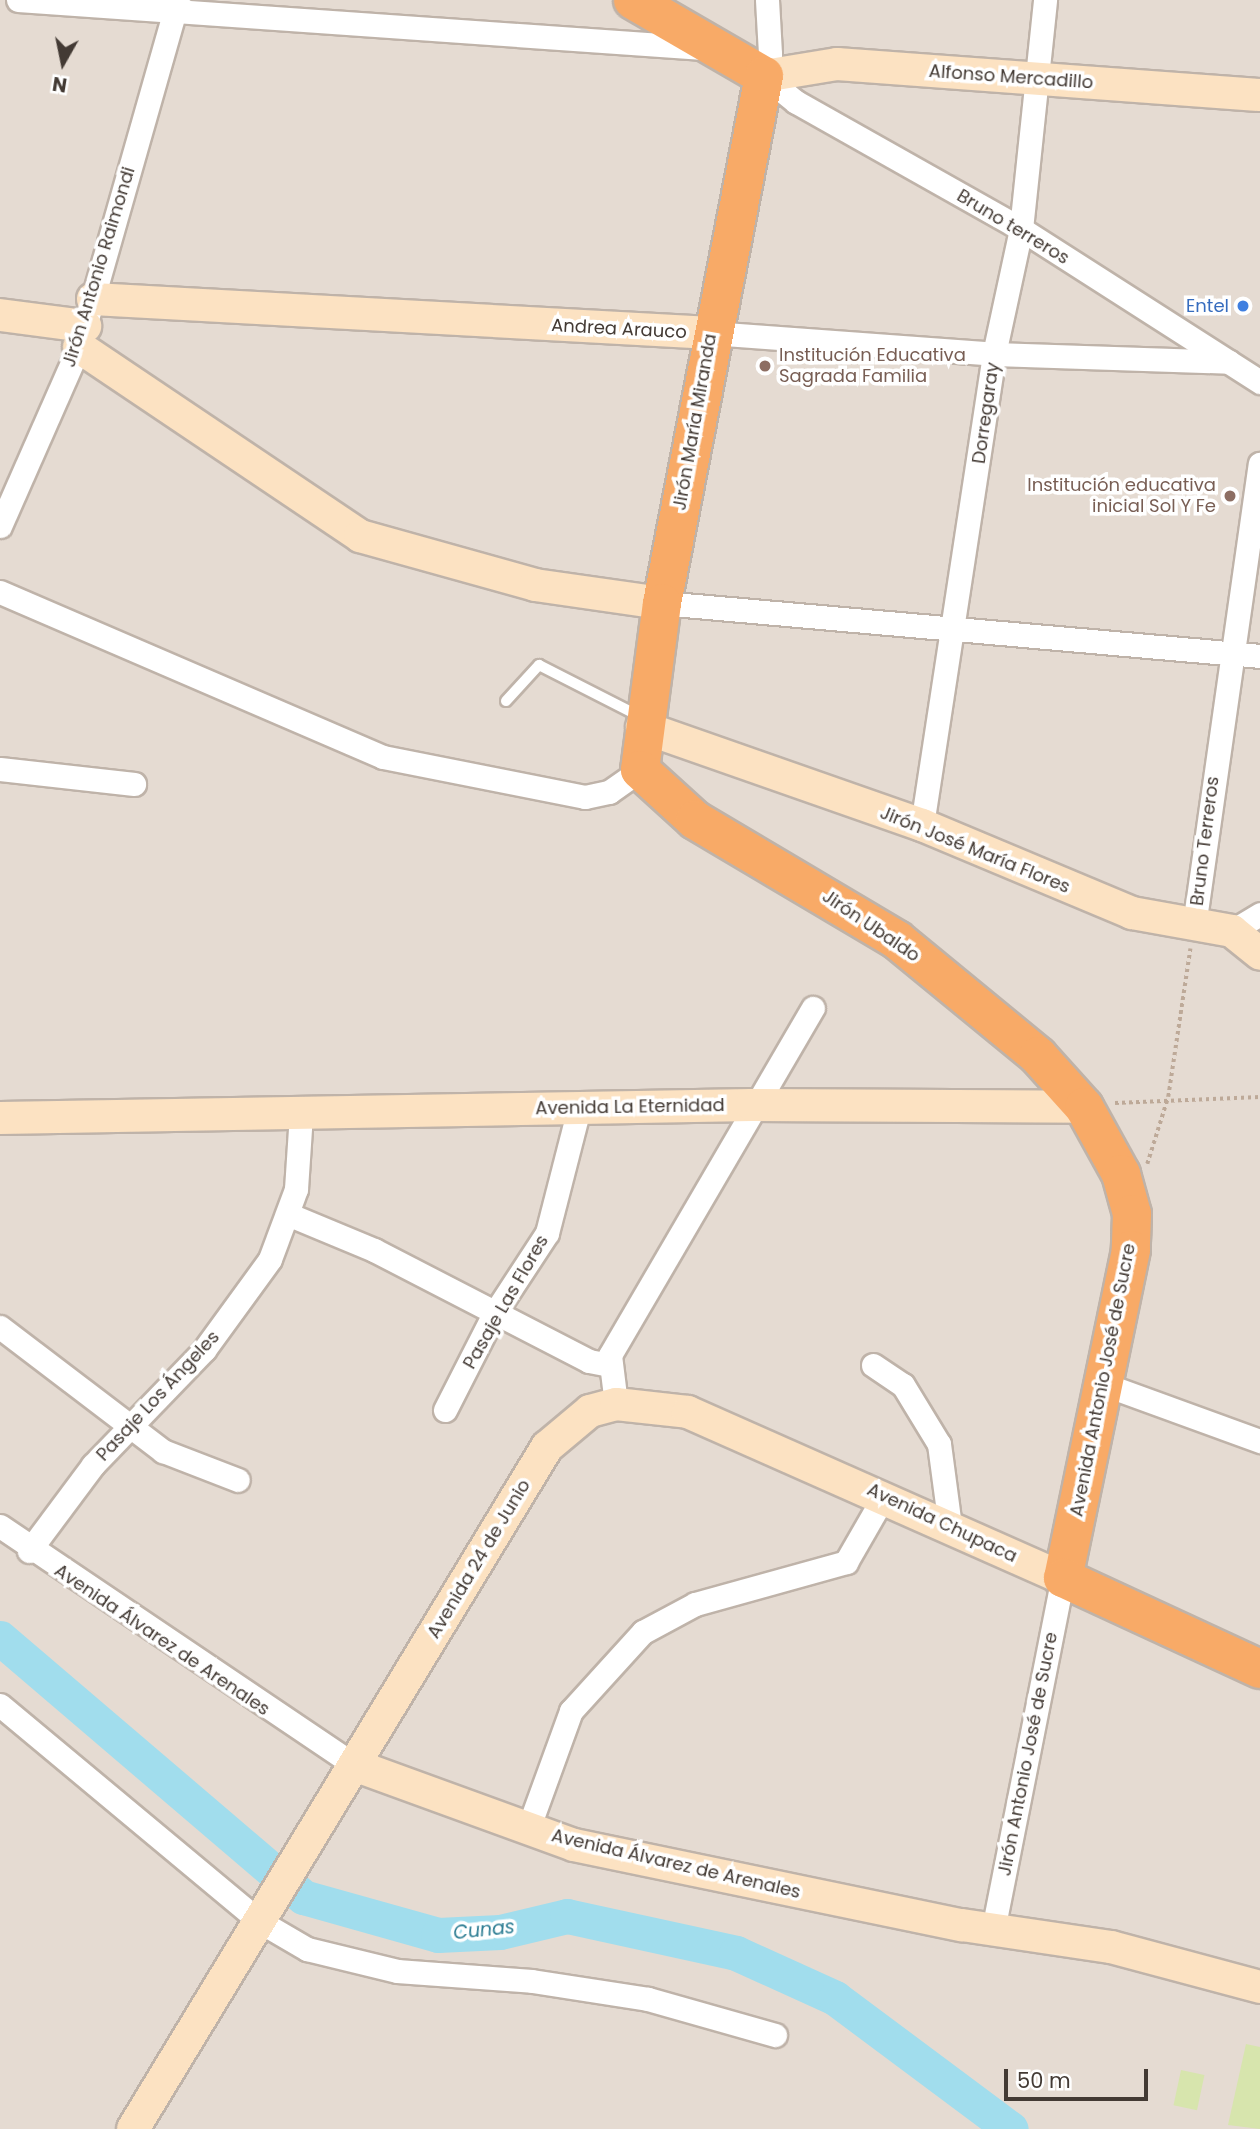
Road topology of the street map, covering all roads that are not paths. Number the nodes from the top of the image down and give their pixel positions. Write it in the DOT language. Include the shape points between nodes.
graph roads {
  1 [pos="18,0"];
  2 [pos="633,0"];
  3 [pos="767,0"];
  4 [pos="1045,0"];
  5 [pos="174,6"];
  6 [pos="717,49"];
  7 [pos="764,76"];
  8 [pos="1032,79"];
  9 [pos="1260,96"];
  10 [pos="1021,229"];
  11 [pos="0,315"];
  12 [pos="85,324"];
  13 [pos="711,333"];
  14 [pos="994,354"];
  15 [pos="1229,362"];
  16 [pos="1260,382"];
  17 [pos="1260,464"];
  18 [pos="0,526"];
  19 [pos="0,592"];
  20 [pos="662,603"];
  21 [pos="956,628"];
  22 [pos="1229,654"];
  23 [pos="1260,656"];
  24 [pos="506,701"];
  25 [pos="643,723"];
  26 [pos="0,769"];
  27 [pos="640,770"];
  28 [pos="134,784"];
  29 [pos="922,825"];
  30 [pos="1260,914"];
  31 [pos="1194,926"];
  32 [pos="1232,931"];
  33 [pos="1260,954"];
  34 [pos="813,1008"];
  35 [pos="752,1105"];
  36 [pos="1084,1107"];
  37 [pos="579,1108"];
  38 [pos="301,1113"];
  39 [pos="0,1118"];
  40 [pos="289,1215"];
  41 [pos="494,1314"];
  42 [pos="0,1327"];
  43 [pos="610,1365"];
  44 [pos="873,1365"];
  45 [pos="1103,1384"];
  46 [pos="616,1404"];
  47 [pos="445,1410"];
  48 [pos="129,1426"];
  49 [pos="1260,1441"];
  50 [pos="238,1480"];
  51 [pos="884,1496"];
  52 [pos="0,1526"];
  53 [pos="950,1526"];
  54 [pos="29,1551"];
  55 [pos="1063,1578"];
  56 [pos="1260,1670"];
  57 [pos="0,1706"];
  58 [pos="354,1765"];
  59 [pos="528,1829"];
  60 [pos="262,1915"];
  61 [pos="993,1930"];
  62 [pos="1259,1981"];
  63 [pos="775,2035"];
  64 [pos="133,2129"];
  1 -- 5 [label="street"];
  2 -- 6 [label="highway"];
  3 -- 7 [label="street" via="771,54"];
  4 -- 8 [label="street, Dorregaray"];
  5 -- 6 [label="street"];
  5 -- 12 [label="street, Jirón Antonio Raimondi"];
  6 -- 7 [label="highway"];
  7 -- 8 [label="street, Alfonso Mercadillo" via="836,64"];
  7 -- 10 [label="street, Bruno terreros" via="796,102"];
  7 -- 13 [label="highway, Jirón María Miranda"];
  8 -- 9 [label="street, Alfonso Mercadillo"];
  8 -- 10 [label="street, Dorregaray"];
  10 -- 14 [label="street, Dorregaray"];
  10 -- 15 [label="street, Bruno terreros"];
  11 -- 12 [label="street, Andrea Arauco"];
  12 -- 13 [label="street, Andrea Arauco"];
  12 -- 18 [label="street, Jirón Antonio Raimondi"];
  12 -- 20 [label="street" via="360,536 535,585"];
  13 -- 14 [label="street, Andrea Arauco"];
  13 -- 20 [label="highway, Jirón María Miranda"];
  14 -- 15 [label="street, Andrea Arauco"];
  14 -- 21 [label="street, Dorregaray"];
  15 -- 16 [label="street, Bruno terreros"];
  17 -- 22 [label="street, Bruno Terreros"];
  19 -- 27 [label="street" via="132,654 383,757 585,797 609,792"];
  20 -- 21 [label="street"];
  20 -- 25 [label="highway, Jirón María Miranda"];
  21 -- 22 [label="street"];
  21 -- 29 [label="street, Dorregaray"];
  22 -- 23 [label="street"];
  22 -- 31 [label="street, Bruno Terreros"];
  24 -- 25 [label="lane" via="539,665"];
  25 -- 27 [label="highway, Jirón María Miranda"];
  25 -- 29 [label="street, Jirón José María Flores"];
  26 -- 28 [label="street"];
  27 -- 36 [label="highway, Jirón Ubaldo" via="695,820 897,940 1038,1056"];
  29 -- 31 [label="street, Jirón José María Flores" via="1132,914"];
  30 -- 32 [label="street"];
  31 -- 32 [label="street, Jirón José María Flores"];
  32 -- 33 [label="street"];
  34 -- 35 [label="street"];
  35 -- 36 [label="street, Avenida La Eternidad"];
  35 -- 37 [label="street, Avenida La Eternidad"];
  35 -- 43 [label="street"];
  36 -- 45 [label="highway, Avenida Antonio José de Sucre" via="1121,1174 1132,1214"];
  37 -- 38 [label="street, Avenida La Eternidad"];
  37 -- 41 [label="street, Pasaje Las Flores" via="547,1233"];
  38 -- 39 [label="street, Avenida La Eternidad"];
  38 -- 40 [label="street, Pasaje Los Ángeles" via="300,1162"];
  40 -- 41 [label="street"];
  40 -- 48 [label="street, Pasaje Los Ángeles" via="270,1259 231,1315"];
  41 -- 43 [label="street" via="589,1361"];
  41 -- 47 [label="street, Pasaje Las Flores"];
  42 -- 48 [label="street"];
  43 -- 46 [label="street"];
  44 -- 53 [label="street" via="903,1385 939,1444"];
  45 -- 49 [label="street"];
  45 -- 55 [label="highway, Avenida Antonio José de Sucre"];
  46 -- 51 [label="street, Avenida Chupaca" via="688,1412"];
  46 -- 58 [label="street, Avenida 24 de Junio" via="590,1411 547,1447"];
  48 -- 50 [label="street" via="191,1466"];
  48 -- 54 [label="street, Pasaje Los Ángeles"];
  51 -- 53 [label="street, Avenida Chupaca"];
  51 -- 59 [label="street" via="846,1562 695,1604 643,1632 571,1711"];
  52 -- 54 [label="street, Avenida Álvarez de Arenales"];
  53 -- 55 [label="street, Avenida Chupaca"];
  54 -- 58 [label="street, Avenida Álvarez de Arenales"];
  55 -- 56 [label="highway, Avenida Chupaca"];
  55 -- 61 [label="street, Jirón Antonio José de Sucre"];
  57 -- 60 [label="street"];
  58 -- 59 [label="street, Avenida Álvarez de Arenales"];
  58 -- 60 [label="street, Avenida 24 de Junio"];
  59 -- 61 [label="street, Avenida Álvarez de Arenales" via="574,1845"];
  60 -- 63 [label="street" via="349,1964 648,1999"];
  60 -- 64 [label="street, Avenida 24 de Junio"];
  61 -- 62 [label="street, Avenida Álvarez de Arenales" via="1111,1948"];
}
